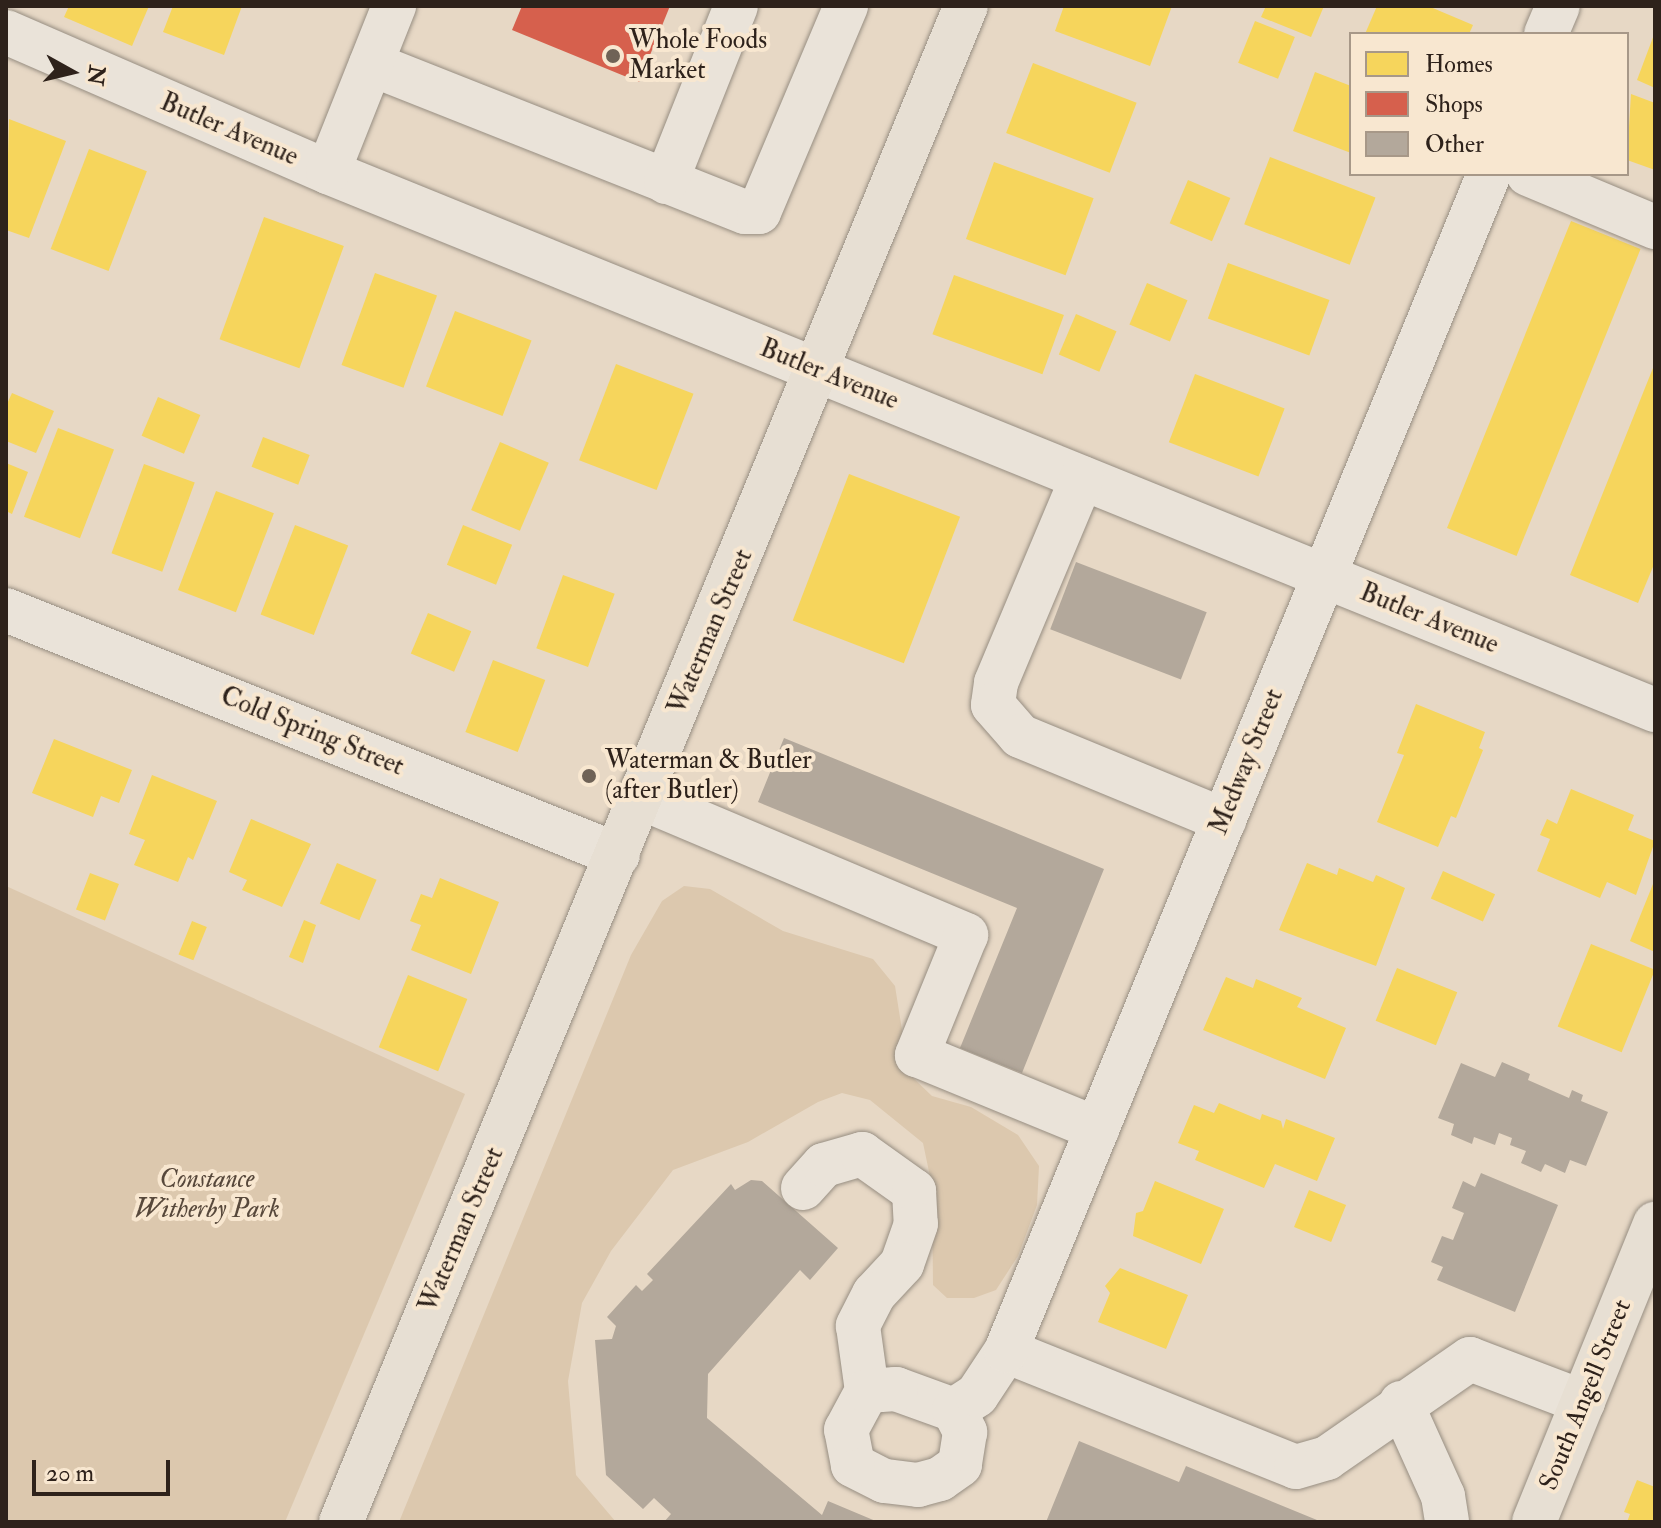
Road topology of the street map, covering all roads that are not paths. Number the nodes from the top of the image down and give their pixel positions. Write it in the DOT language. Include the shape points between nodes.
graph roads {
  1 [pos="394,6"];
  2 [pos="736,6"];
  3 [pos="846,6"];
  4 [pos="966,6"];
  5 [pos="1558,6"];
  6 [pos="6,32"];
  7 [pos="1547,32"];
  8 [pos="371,64"];
  9 [pos="328,172"];
  10 [pos="1488,176"];
  11 [pos="1533,176"];
  12 [pos="666,182"];
  13 [pos="1655,227"];
  14 [pos="819,372"];
  15 [pos="1082,478"];
  16 [pos="1324,576"];
  17 [pos="6,610"];
  18 [pos="1655,710"];
  19 [pos="642,798"];
  20 [pos="1224,820"];
  21 [pos="618,855"];
  22 [pos="1097,1129"];
  23 [pos="803,1188"];
  24 [pos="1655,1224"];
  25 [pos="1006,1351"];
  26 [pos="867,1391"];
  27 [pos="1583,1402"];
  28 [pos="1401,1403"];
  29 [pos="954,1410"];
  30 [pos="341,1522"];
  31 [pos="1447,1522"];
  32 [pos="1534,1522"];
  1 -- 8 [label="street"];
  2 -- 12 [label="street"];
  3 -- 12 [label="street" via="759,212 745,212"];
  4 -- 14 [label="main road, Waterman Street"];
  5 -- 7 [label="street"];
  6 -- 9 [label="street, Butler Avenue"];
  8 -- 9 [label="street"];
  8 -- 12 [label="street"];
  9 -- 14 [label="street, Butler Avenue"];
  10 -- 16 [label="street, Medway Street"];
  11 -- 13 [label="street"];
  14 -- 15 [label="street, Butler Avenue"];
  14 -- 19 [label="main road, Waterman Street"];
  15 -- 16 [label="street, Butler Avenue"];
  15 -- 20 [label="street" via="996,683 993,705 1020,736"];
  16 -- 18 [label="street, Butler Avenue"];
  16 -- 20 [label="street, Medway Street"];
  17 -- 21 [label="street, Cold Spring Street"];
  19 -- 21 [label="main road, Waterman Street"];
  19 -- 22 [label="street" via="966,935 917,1055"];
  20 -- 22 [label="street, Medway Street"];
  21 -- 30 [label="main road, Waterman Street"];
  22 -- 25 [label="street, Medway Street"];
  23 -- 26 [label="street" via="824,1165 862,1154 914,1191 916,1224 902,1264 874,1294 858,1326"];
  24 -- 27 [label="main road, South Angell Street"];
  25 -- 28 [label="street" via="1296,1467 1327,1458"];
  25 -- 29 [label="street, Medway Street" via="977,1395"];
  26 -- 29 [label="street" via="896,1389"];
  26 -- 29 [label="street" via="846,1430 848,1442 853,1465 884,1481 918,1485 940,1479 960,1465 965,1432"];
  27 -- 28 [label="street" via="1479,1360 1461,1362"];
  27 -- 32 [label="main road, South Angell Street"];
  28 -- 31 [label="street" via="1443,1496"];
}
